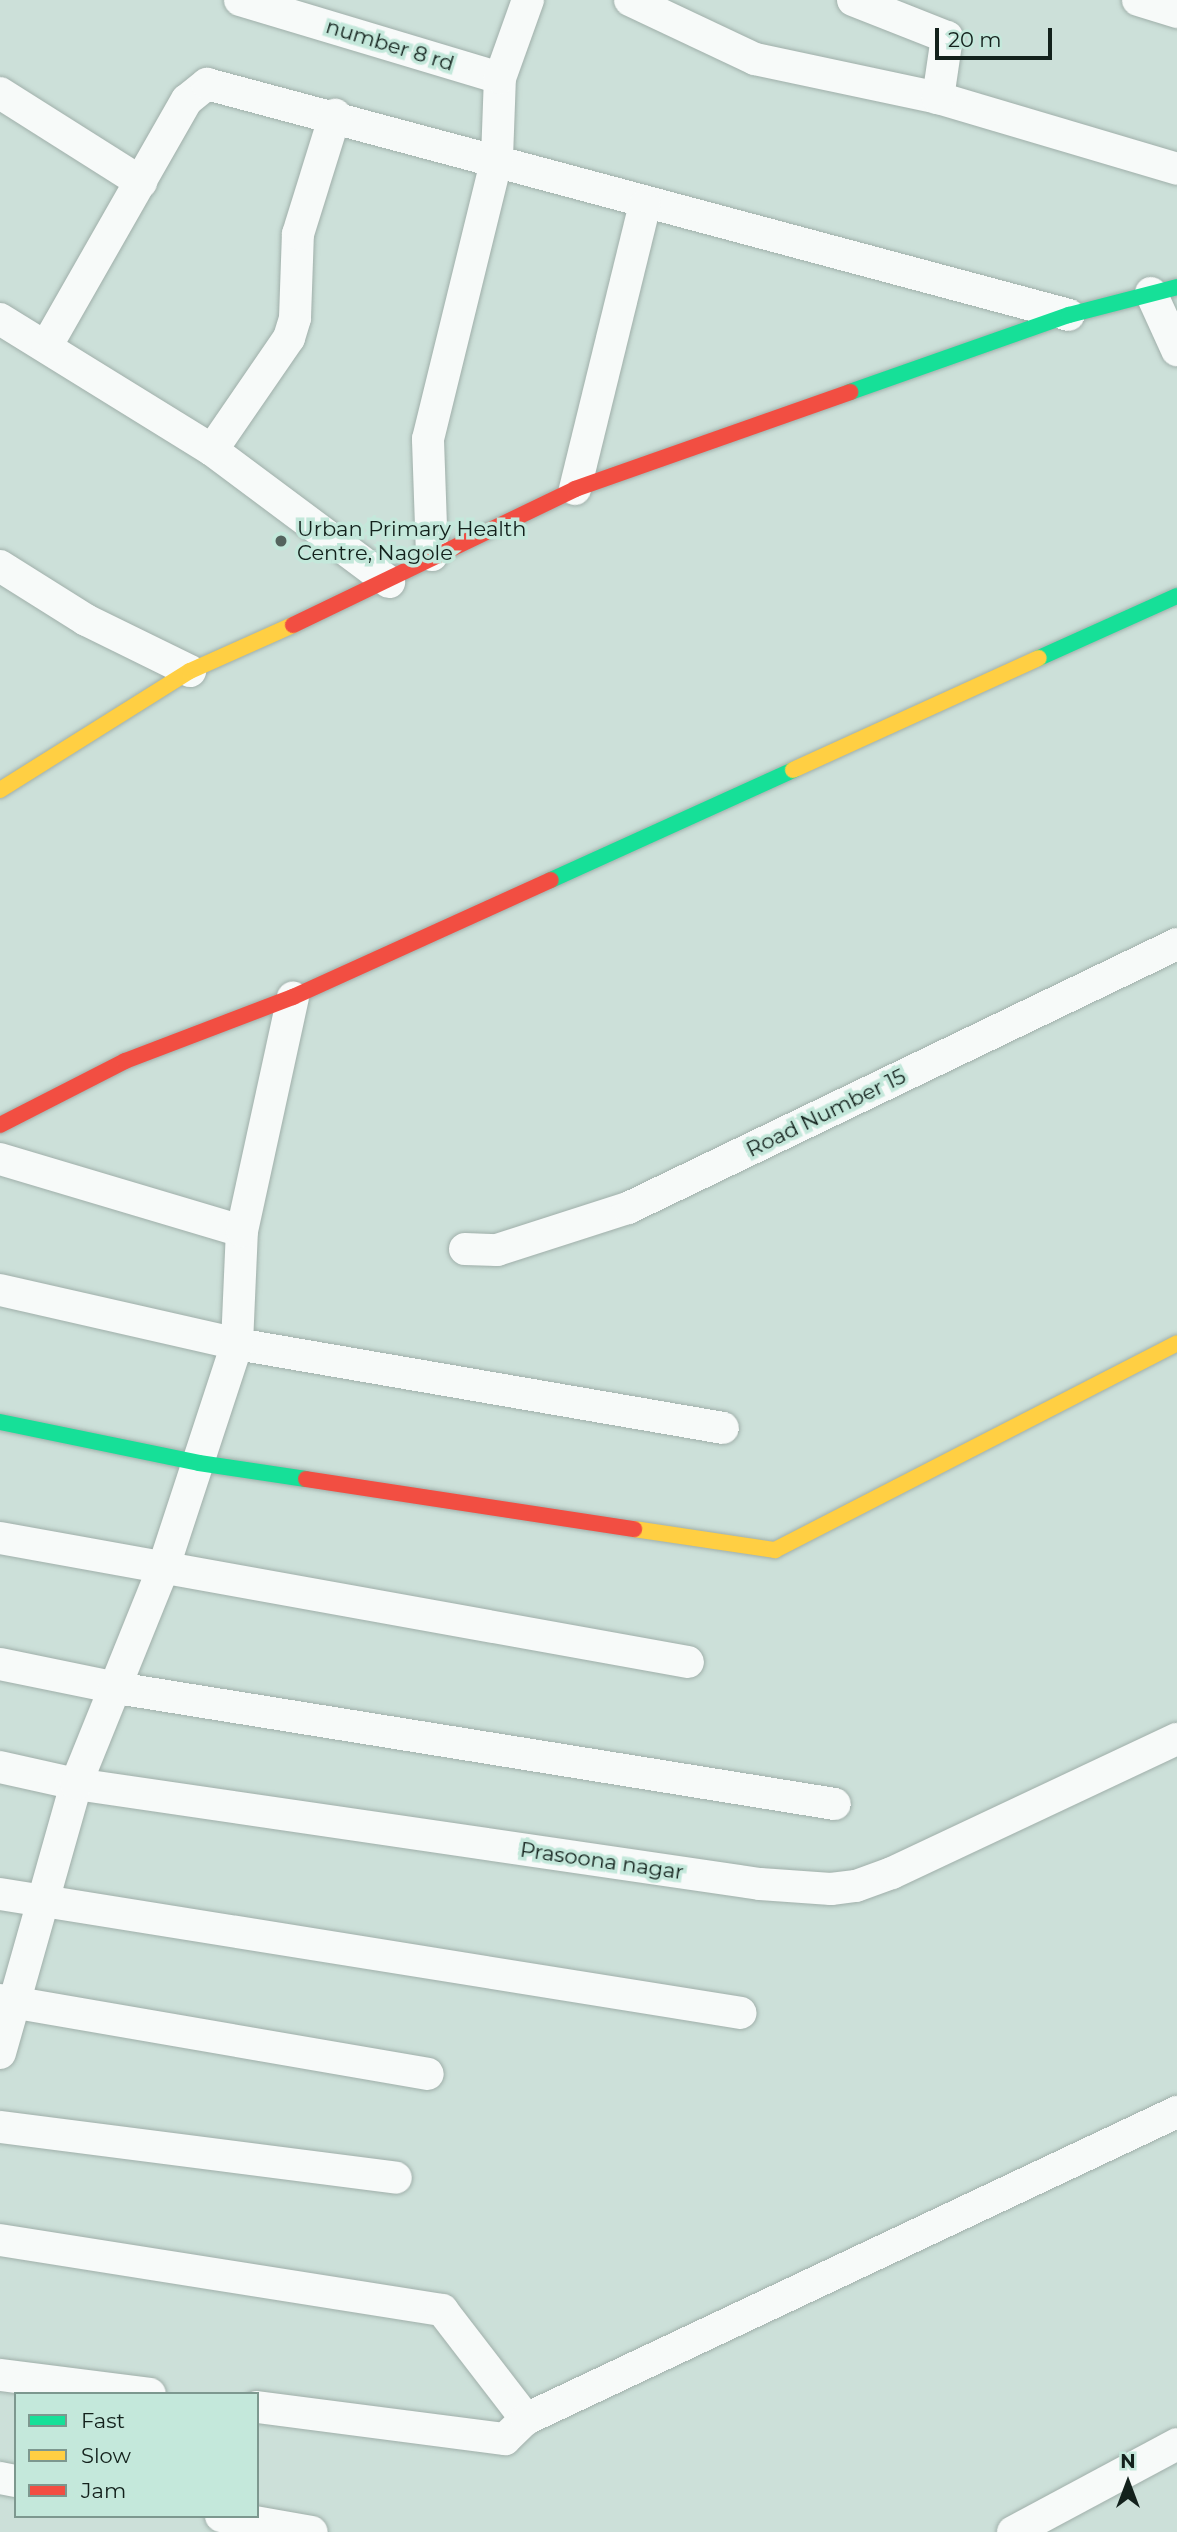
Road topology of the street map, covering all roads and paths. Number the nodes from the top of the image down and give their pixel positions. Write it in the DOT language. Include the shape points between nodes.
graph roads {
  1 [pos="240,0"];
  2 [pos="528,0"];
  3 [pos="630,0"];
  4 [pos="852,0"];
  5 [pos="1138,0"];
  6 [pos="1177,12"];
  7 [pos="500,78"];
  8 [pos="0,93"];
  9 [pos="938,98"];
  10 [pos="335,115"];
  11 [pos="497,158"];
  12 [pos="1177,169"];
  13 [pos="141,181"];
  14 [pos="645,205"];
  15 [pos="1164,290"];
  16 [pos="1069,315"];
  17 [pos="0,319"];
  18 [pos="47,345"];
  19 [pos="1177,350"];
  20 [pos="212,450"];
  21 [pos="575,489"];
  22 [pos="432,555"];
  23 [pos="0,566"];
  24 [pos="389,582"];
  25 [pos="1177,596"];
  26 [pos="190,671"];
  27 [pos="0,790"];
  28 [pos="1177,944"];
  29 [pos="293,997"];
  30 [pos="0,1125"];
  31 [pos="0,1159"];
  32 [pos="242,1231"];
  33 [pos="465,1249"];
  34 [pos="0,1290"];
  35 [pos="1177,1343"];
  36 [pos="237,1344"];
  37 [pos="0,1422"];
  38 [pos="723,1428"];
  39 [pos="199,1463"];
  40 [pos="0,1538"];
  41 [pos="163,1569"];
  42 [pos="688,1662"];
  43 [pos="0,1664"];
  44 [pos="117,1688"];
  45 [pos="1177,1740"];
  46 [pos="0,1767"];
  47 [pos="76,1784"];
  48 [pos="835,1804"];
  49 [pos="0,1894"];
  50 [pos="45,1903"];
  51 [pos="7,2001"];
  52 [pos="741,2013"];
  53 [pos="0,2053"];
  54 [pos="428,2074"];
  55 [pos="1177,2112"];
  56 [pos="0,2127"];
  57 [pos="396,2178"];
  58 [pos="0,2239"];
  59 [pos="0,2375"];
  60 [pos="133,2392"];
  61 [pos="259,2407"];
  62 [pos="526,2419"];
  63 [pos="1177,2444"];
  64 [pos="232,2518"];
  65 [pos="312,2532"];
  66 [pos="1013,2532"];
  1 -- 7 [label="street, number 8 rd"];
  2 -- 7 [label="street"];
  3 -- 9 [label="street" via="755,59"];
  4 -- 9 [label="street" via="947,37"];
  5 -- 6 [label="street"];
  7 -- 11 [label="street"];
  8 -- 13 [label="street"];
  9 -- 12 [label="street"];
  10 -- 11 [label="street"];
  10 -- 13 [label="street" via="207,84 187,100"];
  10 -- 20 [label="street" via="298,234 295,318 289,338"];
  11 -- 14 [label="street"];
  11 -- 22 [label="street" via="428,439"];
  13 -- 18 [label="street"];
  14 -- 16 [label="street"];
  14 -- 21 [label="street"];
  15 -- 16 [label="street"];
  15 -- 19 [label="street"];
  16 -- 21 [label="street"];
  17 -- 18 [label="street"];
  18 -- 20 [label="street"];
  20 -- 24 [label="street"];
  21 -- 22 [label="street"];
  22 -- 24 [label="street"];
  23 -- 26 [label="street" via="86,620"];
  24 -- 26 [label="street"];
  25 -- 29 [label="street"];
  26 -- 27 [label="street"];
  28 -- 33 [label="street, Road Number 15" via="628,1208 497,1250"];
  29 -- 30 [label="street" via="125,1061"];
  29 -- 32 [label="street"];
  31 -- 32 [label="street"];
  32 -- 36 [label="street"];
  34 -- 36 [label="street"];
  35 -- 39 [label="street" via="775,1550"];
  36 -- 38 [label="street"];
  36 -- 39 [label="street"];
  37 -- 39 [label="street"];
  39 -- 41 [label="street"];
  40 -- 41 [label="street"];
  41 -- 42 [label="street"];
  41 -- 44 [label="street"];
  43 -- 44 [label="street"];
  44 -- 47 [label="street"];
  44 -- 48 [label="street"];
  45 -- 47 [label="street, Prasoona nagar" via="892,1873 831,1889 760,1884"];
  46 -- 47 [label="street, Prasoona nagar"];
  47 -- 50 [label="street"];
  49 -- 50 [label="street"];
  50 -- 51 [label="street"];
  50 -- 52 [label="street"];
  51 -- 53 [label="street"];
  51 -- 54 [label="street"];
  55 -- 62 [label="street"];
  56 -- 57 [label="street"];
  58 -- 62 [label="street" via="442,2310"];
  59 -- 60 [label="street"];
  61 -- 62 [label="street" via="505,2439"];
  63 -- 66 [label="street"];
  64 -- 65 [label="street"];
}
